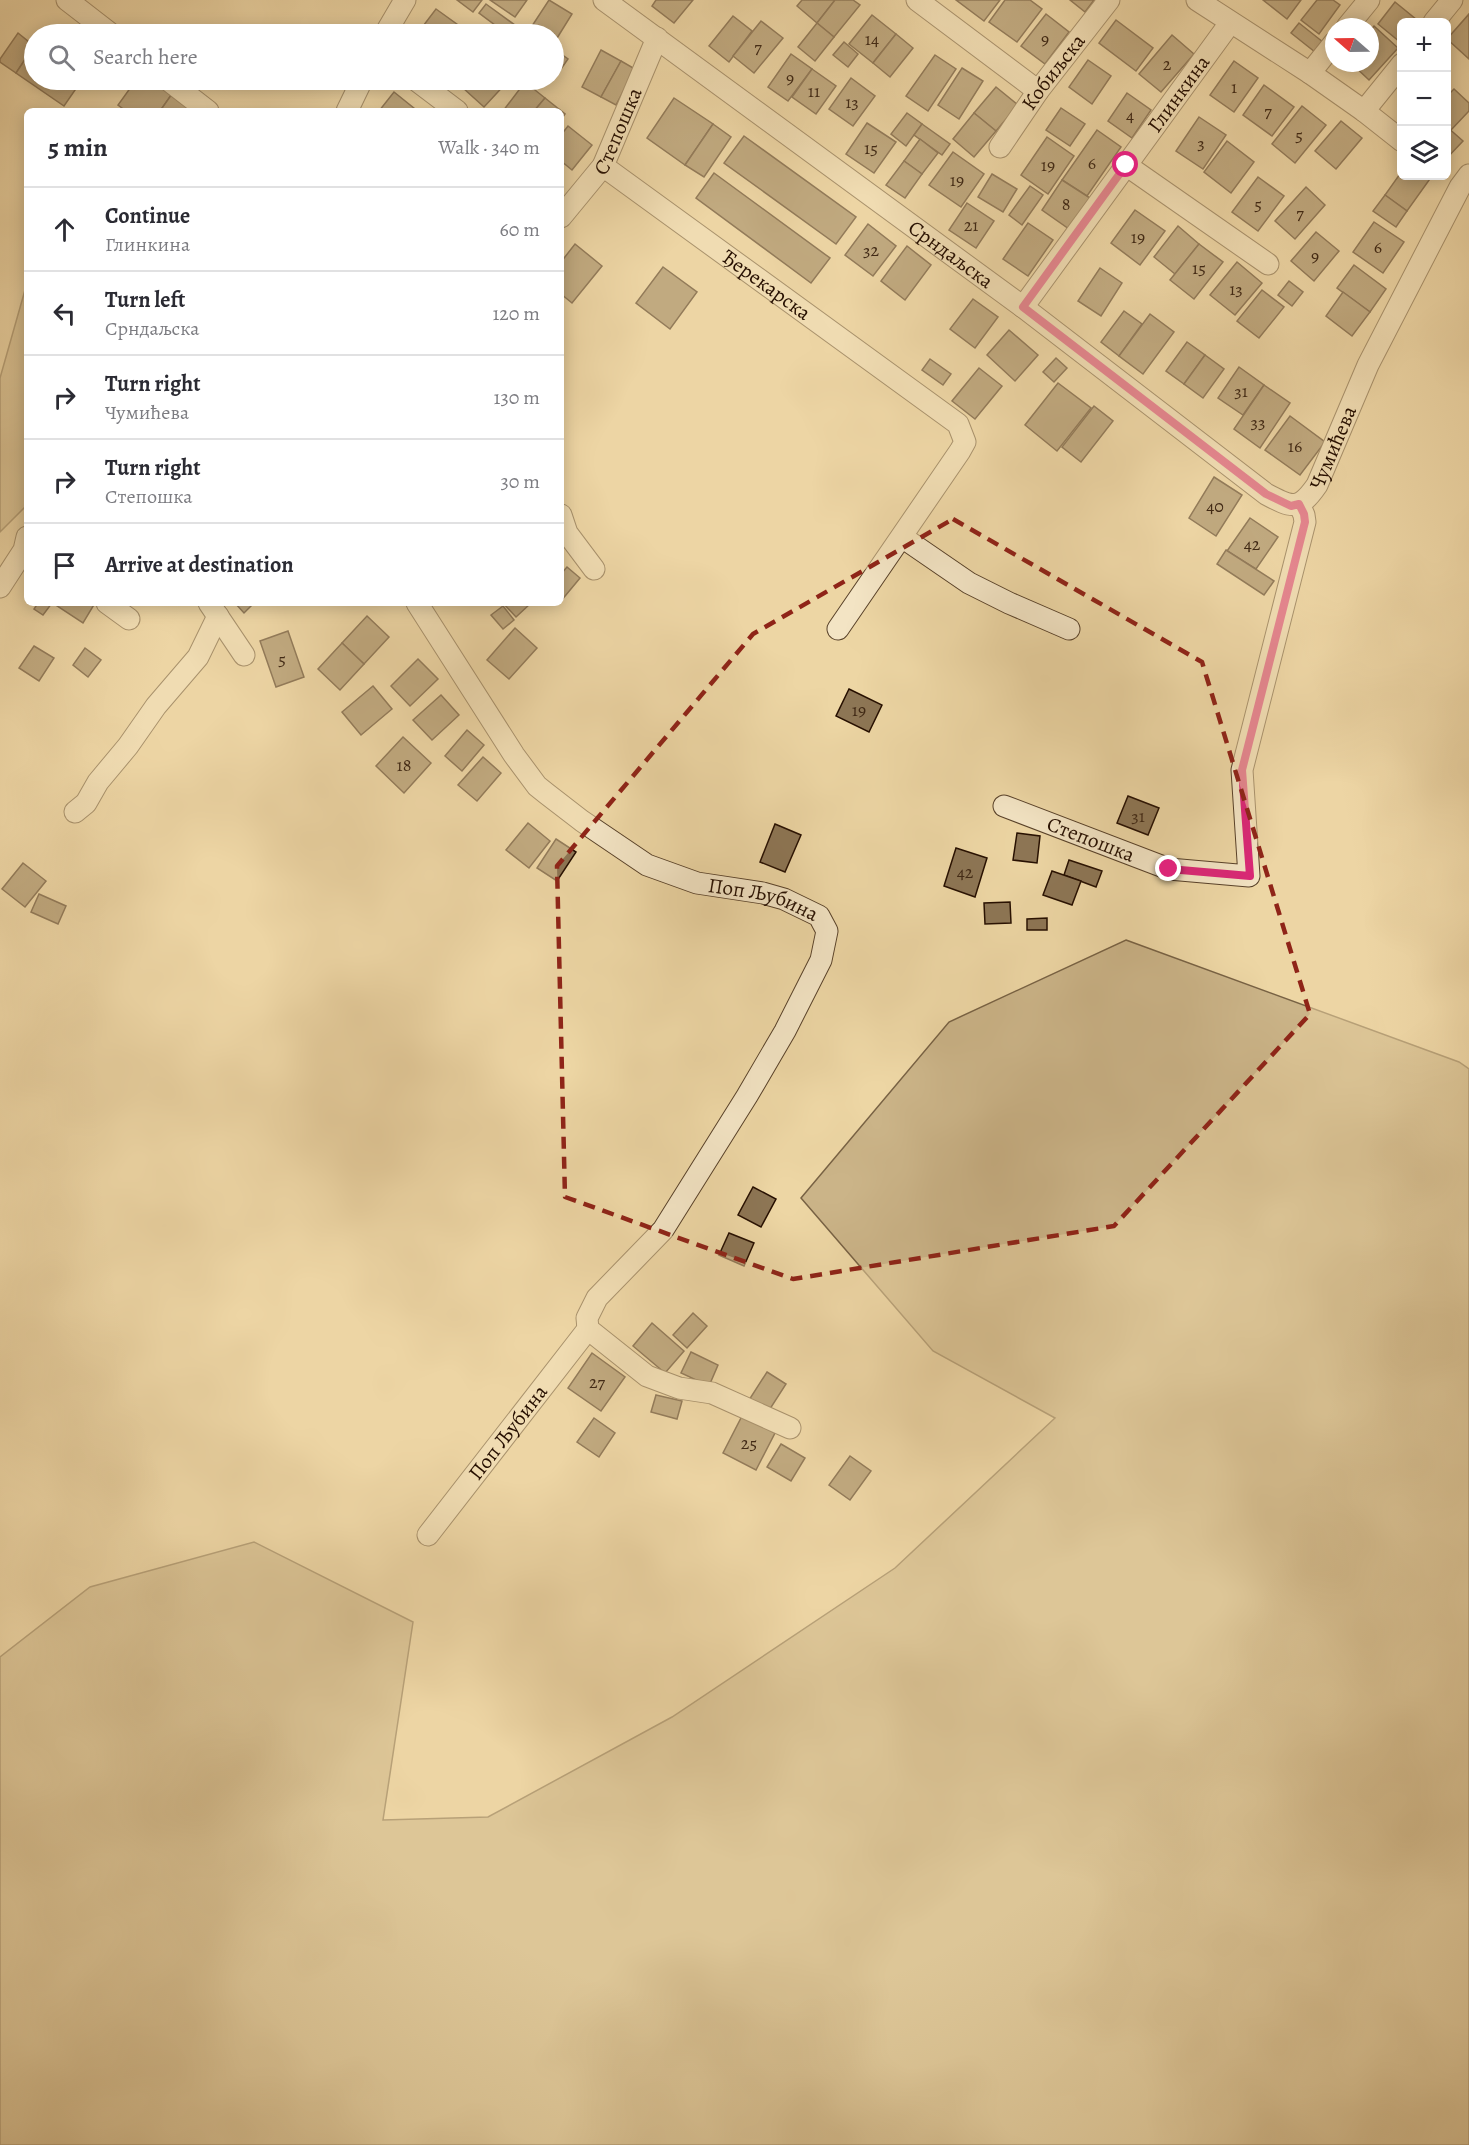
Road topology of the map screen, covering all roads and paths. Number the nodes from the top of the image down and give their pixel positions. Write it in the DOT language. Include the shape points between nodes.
graph roads {
  1 [pos="67,0"];
  2 [pos="405,0"];
  3 [pos="604,0"];
  4 [pos="917,0"];
  5 [pos="1109,0"];
  6 [pos="1197,0"];
  7 [pos="1369,0"];
  8 [pos="1452,0"];
  9 [pos="1354,18"];
  10 [pos="1437,18"];
  11 [pos="1230,23"];
  12 [pos="98,24"];
  13 [pos="391,24"];
  14 [pos="657,38"];
  15 [pos="1325,54"];
  16 [pos="1397,69"];
  17 [pos="1310,73"];
  18 [pos="181,90"];
  19 [pos="357,90"];
  20 [pos="429,90"];
  21 [pos="1038,91"];
  22 [pos="204,108"];
  23 [pos="348,108"];
  24 [pos="453,108"];
  25 [pos="1364,111"];
  26 [pos="1397,138"];
  27 [pos="1000,147"];
  28 [pos="1126,165"];
  29 [pos="603,166"];
  30 [pos="1458,179"];
  31 [pos="565,203"];
  32 [pos="1268,264"];
  33 [pos="1023,307"];
  34 [pos="1299,504"];
  35 [pos="564,524"];
  36 [pos="902,537"];
  37 [pos="24,549"];
  38 [pos="594,569"];
  39 [pos="0,587"];
  40 [pos="111,606"];
  41 [pos="419,606"];
  42 [pos="213,609"];
  43 [pos="129,619"];
  44 [pos="838,629"];
  45 [pos="1069,629"];
  46 [pos="244,656"];
  47 [pos="1004,806"];
  48 [pos="75,812"];
  49 [pos="1250,876"];
  50 [pos="588,1329"];
  51 [pos="790,1428"];
  52 [pos="428,1535"];
  1 -- 12 [label="street"];
  2 -- 13 [label="street"];
  3 -- 14 [label="street, Срндаљска"];
  4 -- 21 [label="street"];
  5 -- 21 [label="street, Кобиљска"];
  6 -- 11 [label="street"];
  7 -- 9 [label="street"];
  8 -- 10 [label="street"];
  11 -- 17 [label="street"];
  11 -- 28 [label="street, Глинкина"];
  14 -- 29 [label="street, Степошка"];
  14 -- 33 [label="street, Срндаљска"];
  15 -- 17 [label="street"];
  16 -- 25 [label="street"];
  17 -- 25 [label="street"];
  18 -- 22 [label="street"];
  19 -- 23 [label="street"];
  20 -- 24 [label="street"];
  21 -- 27 [label="street, Кобиљска"];
  25 -- 26 [label="street"];
  28 -- 32 [label="street"];
  28 -- 33 [label="street, Глинкина"];
  29 -- 31 [label="street, Степошка"];
  29 -- 36 [label="street, Ђерекарска" via="958,424 965,442"];
  30 -- 34 [label="street, Чумићева" via="1368,365 1317,485"];
  33 -- 34 [label="street, Срндаљска" via="1266,494 1291,506"];
  34 -- 49 [label="street, Чумићева" via="1305,522 1242,770"];
  35 -- 38 [label="street"];
  36 -- 44 [label="street"];
  36 -- 45 [label="street" via="969,583"];
  37 -- 39 [label="street"];
  40 -- 43 [label="street"];
  41 -- 50 [label="street, Поп Љубина" via="514,754 547,794 647,865 697,883 763,892 784,899 819,916 827,931 820,960 752,1087 663,1230 597,1298 587,1318"];
  42 -- 46 [label="street"];
  42 -- 48 [label="street" via="198,657 156,706 86,803"];
  47 -- 49 [label="street, Степошка" via="1169,869"];
  50 -- 51 [label="street" via="647,1376 679,1388 712,1393"];
  50 -- 52 [label="street, Поп Љубина"];
}
